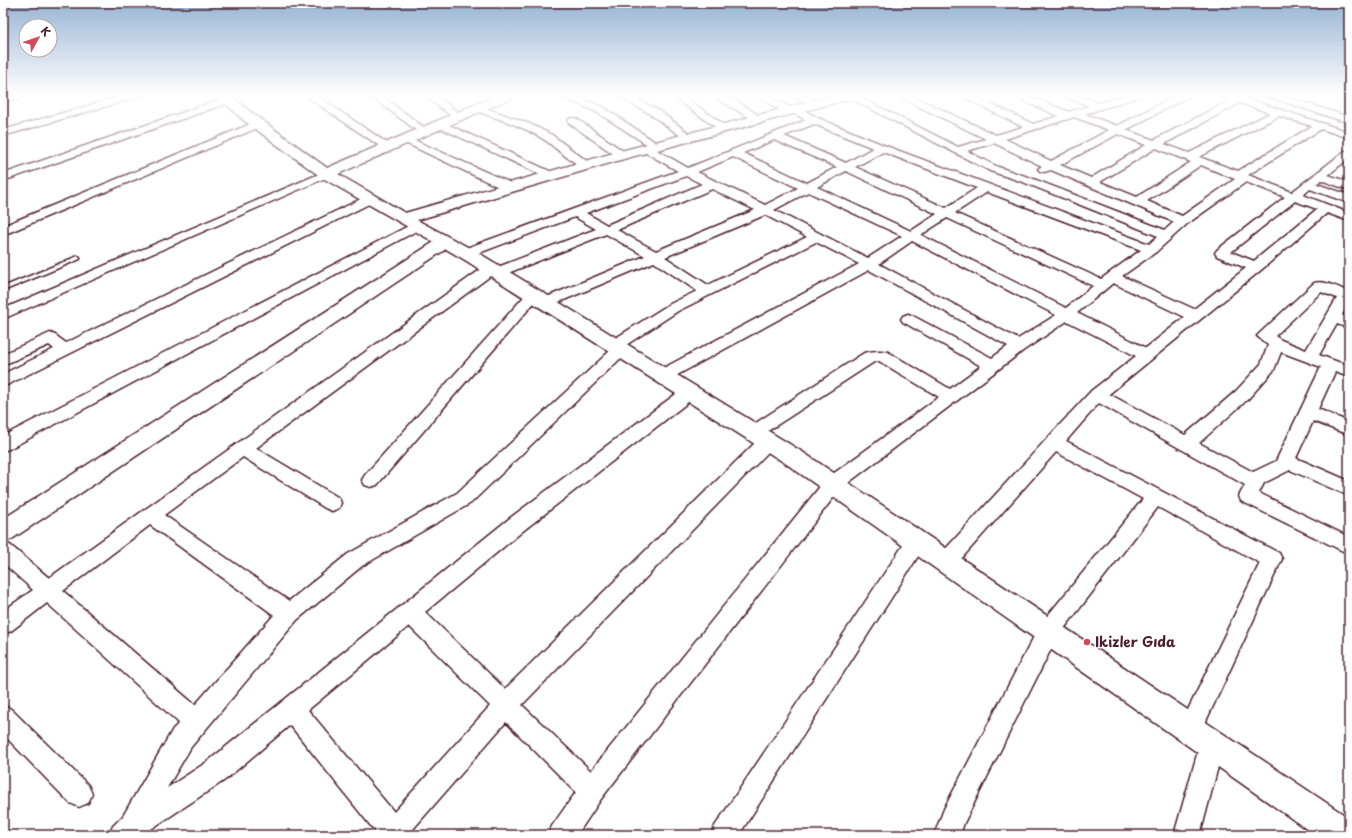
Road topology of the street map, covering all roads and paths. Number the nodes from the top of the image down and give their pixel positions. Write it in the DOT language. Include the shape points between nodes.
graph roads {
  1 [pos="126,133"];
  2 [pos="236,133"];
  3 [pos="270,133"];
  4 [pos="367,133"];
  5 [pos="419,133"];
  6 [pos="460,133"];
  7 [pos="540,133"];
  8 [pos="591,133"];
  9 [pos="632,133"];
  10 [pos="684,133"];
  11 [pos="704,133"];
  12 [pos="781,133"];
  13 [pos="846,133"];
  14 [pos="921,133"];
  15 [pos="982,133"];
  16 [pos="1015,133"];
  17 [pos="1110,133"];
  18 [pos="1125,133"];
  19 [pos="1175,133"];
  20 [pos="1241,133"];
  21 [pos="1309,133"];
  22 [pos="774,136"];
  23 [pos="689,137"];
  24 [pos="405,139"];
  25 [pos="994,139"];
  26 [pos="1155,144"];
  27 [pos="388,147"];
  28 [pos="651,147"];
  29 [pos="882,148"];
  30 [pos="957,151"];
  31 [pos="734,153"];
  32 [pos="622,155"];
  33 [pos="1348,155"];
  34 [pos="1195,159"];
  35 [pos="586,165"];
  36 [pos="1050,165"];
  37 [pos="846,167"];
  38 [pos="687,172"];
  39 [pos="326,174"];
  40 [pos="550,175"];
  41 [pos="1320,176"];
  42 [pos="1241,177"];
  43 [pos="3,178"];
  44 [pos="1027,180"];
  45 [pos="1092,182"];
  46 [pos="712,184"];
  47 [pos="1309,185"];
  48 [pos="1349,186"];
  49 [pos="509,187"];
  50 [pos="986,187"];
  51 [pos="807,188"];
  52 [pos="1295,197"];
  53 [pos="369,199"];
  54 [pos="1349,199"];
  55 [pos="1138,202"];
  56 [pos="1326,208"];
  57 [pos="765,210"];
  58 [pos="947,212"];
  59 [pos="576,213"];
  60 [pos="1349,217"];
  61 [pos="1182,221"];
  62 [pos="409,222"];
  63 [pos="608,229"];
  64 [pos="3,231"];
  65 [pos="1166,235"];
  66 [pos="912,236"];
  67 [pos="816,237"];
  68 [pos="446,242"];
  69 [pos="1151,249"];
  70 [pos="466,253"];
  71 [pos="655,256"];
  72 [pos="78,258"];
  73 [pos="869,264"];
  74 [pos="1256,267"];
  75 [pos="495,270"];
  76 [pos="1108,281"];
  77 [pos="3,290"];
  78 [pos="707,292"];
  79 [pos="1347,296"];
  80 [pos="540,298"];
  81 [pos="3,314"];
  82 [pos="1066,315"];
  83 [pos="1196,316"];
  84 [pos="1334,317"];
  85 [pos="908,319"];
  86 [pos="1349,323"];
  87 [pos="1276,344"];
  88 [pos="1019,346"];
  89 [pos="618,347"];
  90 [pos="65,350"];
  91 [pos="1147,355"];
  92 [pos="1310,357"];
  93 [pos="3,360"];
  94 [pos="1330,365"];
  95 [pos="993,366"];
  96 [pos="1349,372"];
  97 [pos="664,376"];
  98 [pos="3,382"];
  99 [pos="690,392"];
  100 [pos="1096,395"];
  101 [pos="952,397"];
  102 [pos="1308,412"];
  103 [pos="1349,429"];
  104 [pos="761,437"];
  105 [pos="1054,442"];
  106 [pos="3,444"];
  107 [pos="1186,444"];
  108 [pos="243,448"];
  109 [pos="1286,461"];
  110 [pos="372,480"];
  111 [pos="1255,482"];
  112 [pos="833,484"];
  113 [pos="1349,489"];
  114 [pos="1156,496"];
  115 [pos="332,503"];
  116 [pos="150,515"];
  117 [pos="3,532"];
  118 [pos="916,542"];
  119 [pos="1349,546"];
  120 [pos="3,551"];
  121 [pos="946,562"];
  122 [pos="48,592"];
  123 [pos="410,612"];
  124 [pos="289,613"];
  125 [pos="3,624"];
  126 [pos="1048,632"];
  127 [pos="505,706"];
  128 [pos="292,709"];
  129 [pos="3,717"];
  130 [pos="196,722"];
  131 [pos="1190,730"];
  132 [pos="1212,744"];
  133 [pos="592,790"];
  134 [pos="79,794"];
  135 [pos="127,831"];
  136 [pos="392,834"];
  137 [pos="561,835"];
  138 [pos="724,835"];
  139 [pos="947,835"];
  140 [pos="1187,835"];
  141 [pos="1344,835"];
  1 -- 43 [label="street"];
  2 -- 64 [label="street"];
  3 -- 39 [label="main road"];
  4 -- 27 [label="street"];
  5 -- 24 [label="main road"];
  6 -- 40 [label="street"];
  7 -- 35 [label="street"];
  8 -- 32 [label="street"];
  9 -- 28 [label="street"];
  10 -- 23 [label="street"];
  11 -- 23 [label="main road"];
  12 -- 22 [label="street"];
  13 -- 29 [label="street"];
  14 -- 30 [label="street"];
  15 -- 25 [label="street"];
  16 -- 25 [label="street"];
  17 -- 36 [label="street"];
  18 -- 26 [label="street"];
  19 -- 26 [label="street"];
  20 -- 34 [label="street"];
  21 -- 42 [label="street"];
  22 -- 31 [label="street"];
  22 -- 37 [label="street"];
  23 -- 28 [label="main road"];
  24 -- 27 [label="main road"];
  24 -- 49 [label="street"];
  25 -- 30 [label="street"];
  25 -- 36 [label="street"];
  26 -- 34 [label="street"];
  26 -- 45 [label="street"];
  27 -- 39 [label="main road"];
  28 -- 32 [label="main road"];
  28 -- 38 [label="street"];
  29 -- 37 [label="street"];
  29 -- 50 [label="street"];
  30 -- 44 [label="street" via="994,169"];
  31 -- 38 [label="street"];
  31 -- 51 [label="street"];
  32 -- 35 [label="main road"];
  33 -- 41 [label="street" via="1339,167"];
  34 -- 42 [label="street"];
  34 -- 55 [label="street"];
  35 -- 40 [label="main road"];
  36 -- 44 [label="street"];
  36 -- 45 [label="street"];
  37 -- 51 [label="street"];
  37 -- 58 [label="street"];
  38 -- 46 [label="street"];
  38 -- 59 [label="street"];
  39 -- 53 [label="main road"];
  39 -- 81 [label="street"];
  40 -- 49 [label="main road"];
  41 -- 47 [label="street"];
  41 -- 48 [label="street"];
  42 -- 52 [label="street"];
  42 -- 61 [label="street"];
  44 -- 65 [label="street"];
  45 -- 55 [label="street"];
  46 -- 57 [label="street"];
  46 -- 63 [label="street"];
  47 -- 52 [label="street"];
  47 -- 54 [label="street"];
  49 -- 62 [label="main road"];
  50 -- 58 [label="street"];
  50 -- 69 [label="street"];
  51 -- 57 [label="street"];
  51 -- 66 [label="street"];
  52 -- 56 [label="street"];
  52 -- 74 [label="street" via="1222,253"];
  53 -- 62 [label="main road"];
  53 -- 90 [label="street"];
  55 -- 61 [label="street"];
  56 -- 60 [label="street"];
  56 -- 74 [label="street"];
  57 -- 67 [label="street"];
  57 -- 71 [label="street"];
  58 -- 66 [label="street"];
  58 -- 76 [label="street"];
  59 -- 63 [label="street"];
  59 -- 70 [label="street"];
  61 -- 65 [label="street"];
  62 -- 68 [label="main road"];
  62 -- 106 [label="street"];
  63 -- 71 [label="street"];
  63 -- 75 [label="street"];
  65 -- 69 [label="street"];
  66 -- 73 [label="street"];
  66 -- 82 [label="street"];
  67 -- 73 [label="street"];
  67 -- 78 [label="street"];
  68 -- 70 [label="main road"];
  68 -- 117 [label="main road"];
  69 -- 76 [label="street"];
  70 -- 75 [label="main road"];
  71 -- 78 [label="street"];
  71 -- 80 [label="street"];
  72 -- 77 [label="lane"];
  73 -- 88 [label="street"];
  73 -- 97 [label="street"];
  74 -- 83 [label="street"];
  75 -- 80 [label="main road"];
  75 -- 108 [label="street"];
  76 -- 82 [label="street"];
  76 -- 83 [label="street"];
  78 -- 89 [label="street" via="673,308"];
  79 -- 84 [label="street"];
  79 -- 87 [label="street" via="1319,286 1265,336"];
  80 -- 89 [label="main road"];
  80 -- 110 [label="street"];
  82 -- 88 [label="street"];
  82 -- 91 [label="street"];
  83 -- 91 [label="street"];
  84 -- 86 [label="street"];
  84 -- 92 [label="street"];
  85 -- 95 [label="street"];
  87 -- 92 [label="street"];
  87 -- 107 [label="street" via="1268,366 1242,395"];
  88 -- 95 [label="street"];
  89 -- 97 [label="main road"];
  89 -- 124 [label="street" via="464,498 355,560"];
  90 -- 93 [label="street" via="50,338"];
  90 -- 98 [label="street"];
  91 -- 100 [label="street"];
  92 -- 94 [label="street"];
  94 -- 96 [label="street"];
  94 -- 102 [label="street"];
  95 -- 101 [label="street"];
  97 -- 99 [label="main road"];
  99 -- 104 [label="main road"];
  99 -- 123 [label="street" via="517,524"];
  100 -- 105 [label="street"];
  100 -- 107 [label="street"];
  101 -- 104 [label="street" via="882,356 870,357"];
  101 -- 112 [label="street"];
  102 -- 103 [label="street"];
  102 -- 109 [label="street"];
  104 -- 112 [label="main road"];
  104 -- 127 [label="street"];
  105 -- 114 [label="street"];
  105 -- 121 [label="street"];
  107 -- 111 [label="street"];
  108 -- 115 [label="street"];
  108 -- 116 [label="street"];
  109 -- 111 [label="street" via="1283,466"];
  109 -- 113 [label="street"];
  111 -- 119 [label="street" via="1248,496"];
  112 -- 118 [label="main road"];
  112 -- 133 [label="street"];
  114 -- 126 [label="street"];
  114 -- 131 [label="street" via="1272,559"];
  116 -- 122 [label="street"];
  116 -- 124 [label="street"];
  118 -- 121 [label="main road"];
  118 -- 138 [label="street"];
  120 -- 122 [label="street"];
  121 -- 126 [label="main road"];
  122 -- 125 [label="street"];
  122 -- 130 [label="street"];
  123 -- 127 [label="street"];
  123 -- 128 [label="street"];
  124 -- 130 [label="street"];
  126 -- 131 [label="main road"];
  126 -- 139 [label="street" via="953,818"];
  127 -- 133 [label="street"];
  127 -- 136 [label="street"];
  128 -- 135 [label="street" via="216,771"];
  128 -- 136 [label="street"];
  129 -- 134 [label="street"];
  130 -- 135 [label="street" via="182,738"];
  131 -- 132 [label="main road"];
  132 -- 140 [label="street"];
  132 -- 141 [label="main road"];
  133 -- 137 [label="street"];
}
